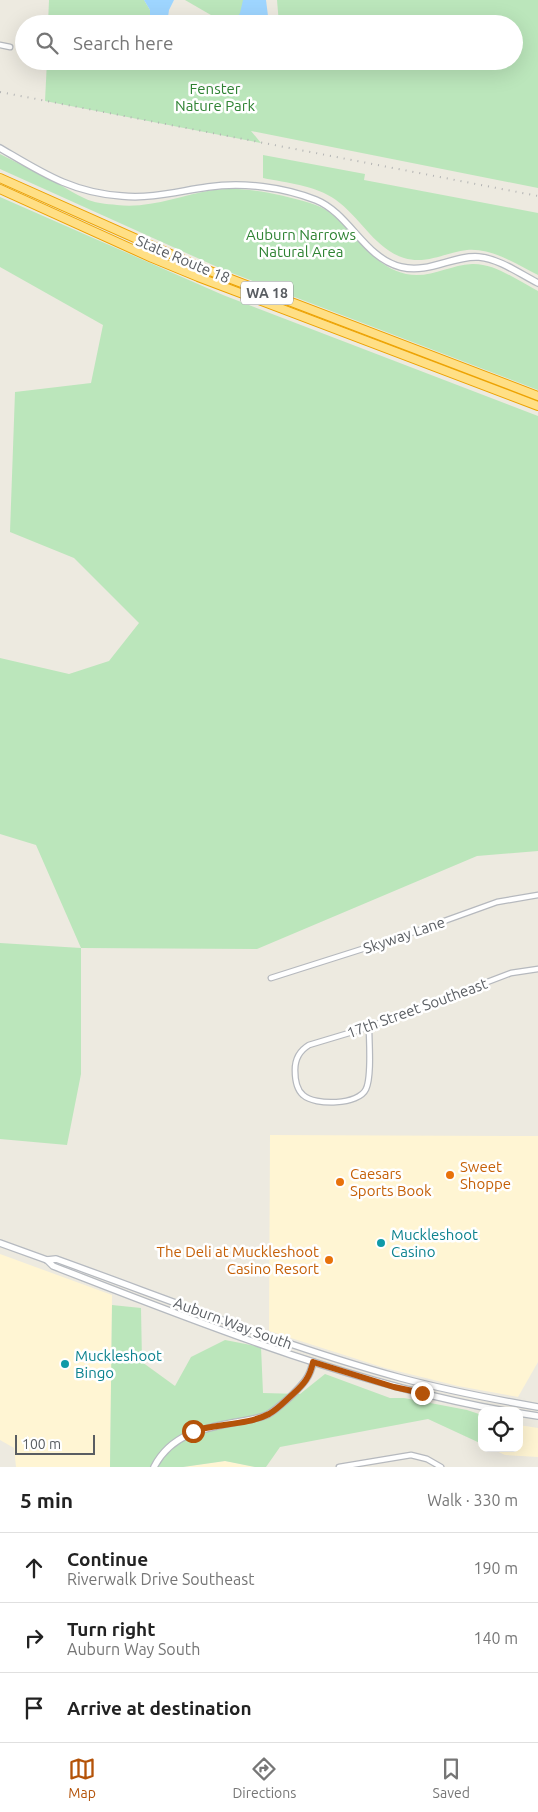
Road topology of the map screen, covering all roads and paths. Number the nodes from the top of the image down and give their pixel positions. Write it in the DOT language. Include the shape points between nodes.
graph roads {
  1 [pos="0,45"];
  2 [pos="10,47"];
  3 [pos="0,148"];
  4 [pos="0,178"];
  5 [pos="0,188"];
  6 [pos="538,283"];
  7 [pos="538,396"];
  8 [pos="538,406"];
  9 [pos="538,895"];
  10 [pos="538,970"];
  11 [pos="270,978"];
  12 [pos="369,1027"];
  13 [pos="0,1243"];
  14 [pos="47,1260"];
  15 [pos="313,1362"];
  16 [pos="422,1393"];
  17 [pos="469,1394"];
  18 [pos="487,1407"];
  19 [pos="538,1407"];
  20 [pos="523,1414"];
  21 [pos="537,1416"];
  22 [pos="154,1467"];
  23 [pos="338,1467"];
  24 [pos="441,1467"];
  1 -- 2 [label="street"];
  3 -- 6 [label="main road" via="55,180 110,195 157,196 226,185 276,189 316,200 328,207 372,250 400,267 415,270 478,257"];
  4 -- 7 [label="highway, State Route 18 / WA 18" via="202,268"];
  5 -- 8 [label="highway, State Route 18 / WA 18" via="198,277"];
  9 -- 11 [label="street, Skyway Lane" via="497,902"];
  10 -- 12 [label="street, 17th Street Southeast" via="511,973"];
  12 -- 12 [label="street, 17th Street Southeast" via="368,1086 360,1096 352,1100 319,1101 304,1096 298,1090 296,1060 299,1053 309,1045"];
  13 -- 14 [label="main road, Auburn Way South"];
  14 -- 15 [label="main road, Auburn Way South" via="53,1266"];
  14 -- 17 [label="main road, Auburn Way South" via="58,1260 353,1364"];
  15 -- 16 [label="main road, Auburn Way South"];
  15 -- 22 [label="main road" via="308,1379 268,1414 193,1431 172,1444"];
  16 -- 17 [label="main road" via="462,1399"];
  16 -- 18 [label="main road, Auburn Way South"];
  17 -- 19 [label="main road, Auburn Way South"];
  20 -- 21 [label="main road"];
  23 -- 24 [label="street" via="411,1455"];
}
